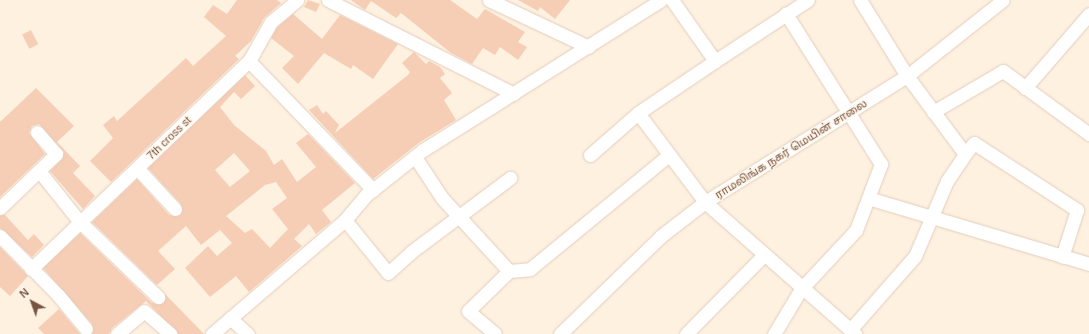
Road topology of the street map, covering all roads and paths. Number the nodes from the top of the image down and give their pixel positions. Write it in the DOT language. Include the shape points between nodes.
graph roads {
  1 [pos="297,0"];
  2 [pos="328,0"];
  3 [pos="489,0"];
  4 [pos="661,0"];
  5 [pos="672,0"];
  6 [pos="808,0"];
  7 [pos="860,0"];
  8 [pos="1003,0"];
  9 [pos="786,14"];
  10 [pos="1089,14"];
  11 [pos="589,47"];
  12 [pos="249,61"];
  13 [pos="714,61"];
  14 [pos="907,76"];
  15 [pos="1026,88"];
  16 [pos="514,94"];
  17 [pos="933,112"];
  18 [pos="638,113"];
  19 [pos="848,114"];
  20 [pos="37,132"];
  21 [pos="1089,134"];
  22 [pos="965,154"];
  23 [pos="590,155"];
  24 [pos="669,155"];
  25 [pos="415,157"];
  26 [pos="137,168"];
  27 [pos="40,172"];
  28 [pos="510,178"];
  29 [pos="373,190"];
  30 [pos="868,198"];
  31 [pos="705,202"];
  32 [pos="0,208"];
  33 [pos="175,209"];
  34 [pos="460,216"];
  35 [pos="932,217"];
  36 [pos="345,220"];
  37 [pos="79,221"];
  38 [pos="0,236"];
  39 [pos="763,256"];
  40 [pos="1062,256"];
  41 [pos="1089,264"];
  42 [pos="31,269"];
  43 [pos="509,271"];
  44 [pos="801,289"];
  45 [pos="158,297"];
  46 [pos="230,318"];
  47 [pos="86,329"];
  48 [pos="852,332"];
  49 [pos="117,334"];
  50 [pos="170,334"];
  51 [pos="212,334"];
  52 [pos="248,334"];
  53 [pos="495,334"];
  54 [pos="560,334"];
  55 [pos="686,334"];
  56 [pos="774,334"];
  1 -- 12 [label="street, 7th cross st" via="271,22"];
  2 -- 16 [label="street"];
  3 -- 11 [label="street"];
  4 -- 11 [label="street"];
  5 -- 13 [label="street"];
  6 -- 9 [label="street"];
  7 -- 14 [label="street"];
  8 -- 14 [label="street, ராமலிங்க நகர் மெயின் சாலை"];
  9 -- 13 [label="street"];
  9 -- 19 [label="street"];
  10 -- 15 [label="street"];
  11 -- 16 [label="street"];
  12 -- 26 [label="street, 7th cross st"];
  12 -- 29 [label="street"];
  13 -- 18 [label="street"];
  14 -- 17 [label="street"];
  14 -- 19 [label="street, ராமலிங்க நகர் மெயின் சாலை"];
  15 -- 17 [label="street" via="1003,71"];
  15 -- 21 [label="street"];
  16 -- 25 [label="street"];
  17 -- 22 [label="street"];
  18 -- 23 [label="street"];
  18 -- 24 [label="street, ராமலிங்க நகர் மெயின் சாலை"];
  19 -- 30 [label="street" via="881,164"];
  19 -- 31 [label="street, ராமலிங்க நகர் மெயின் சாலை"];
  20 -- 27 [label="street" via="56,154"];
  22 -- 35 [label="street" via="948,181"];
  22 -- 40 [label="street" via="974,143 1077,210"];
  24 -- 31 [label="street, ராமலிங்க நகர் மெயின் சாலை"];
  24 -- 43 [label="street" via="530,269"];
  25 -- 29 [label="street"];
  25 -- 34 [label="street" via="442,198"];
  26 -- 33 [label="street"];
  26 -- 37 [label="street, 7th cross st"];
  27 -- 32 [label="street"];
  27 -- 37 [label="street"];
  28 -- 34 [label="street"];
  29 -- 36 [label="street"];
  30 -- 35 [label="street"];
  30 -- 44 [label="street" via="856,230"];
  31 -- 39 [label="street"];
  31 -- 54 [label="street" via="661,236"];
  34 -- 36 [label="street" via="411,252 388,273"];
  34 -- 43 [label="street"];
  35 -- 40 [label="street"];
  35 -- 48 [label="street" via="915,256"];
  36 -- 46 [label="street"];
  37 -- 42 [label="street, 7th cross st"];
  37 -- 45 [label="street"];
  38 -- 42 [label="street"];
  39 -- 44 [label="street"];
  39 -- 55 [label="street"];
  40 -- 41 [label="street"];
  42 -- 47 [label="street"];
  43 -- 53 [label="street" via="468,311"];
  44 -- 48 [label="street"];
  44 -- 56 [label="street"];
  46 -- 51 [label="street"];
  46 -- 52 [label="street"];
  49 -- 50 [label="street" via="144,310"];
}
